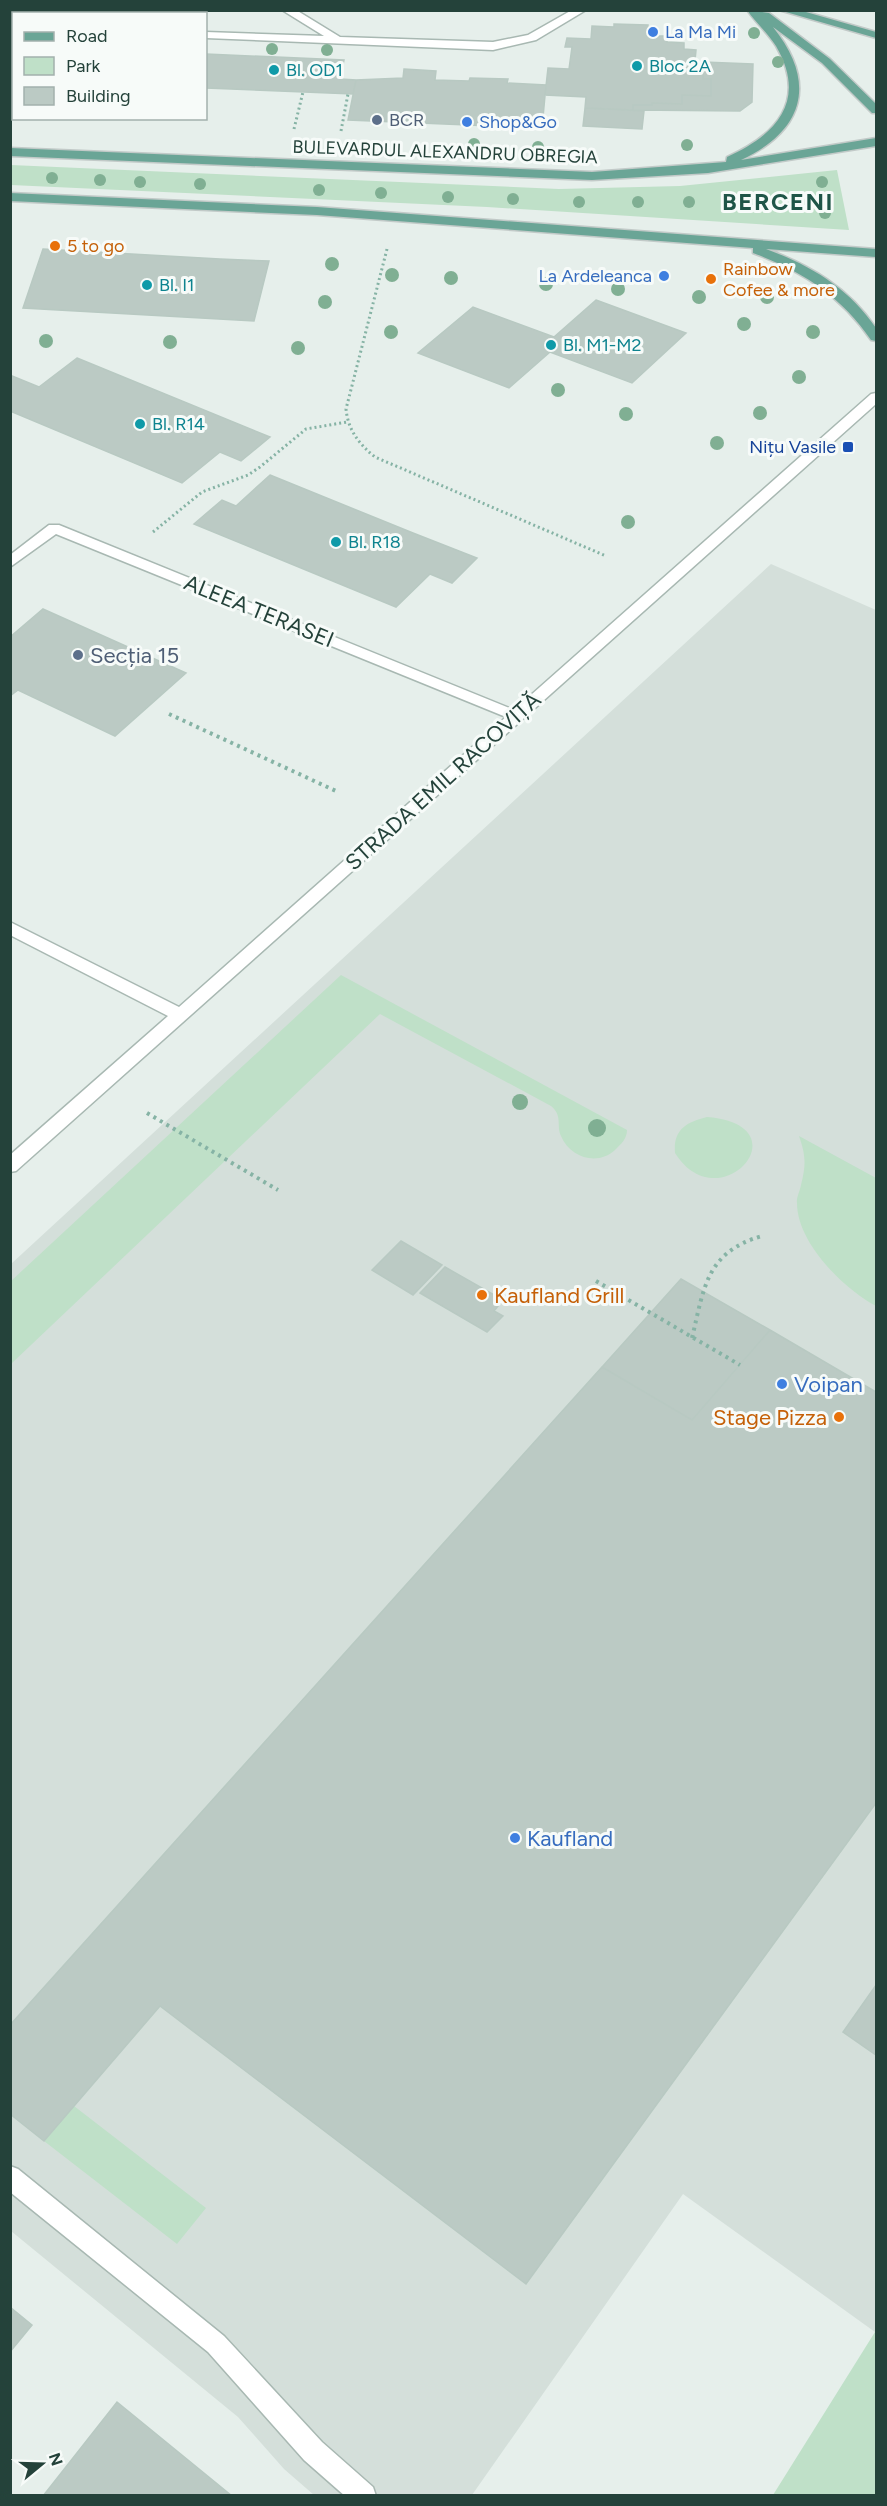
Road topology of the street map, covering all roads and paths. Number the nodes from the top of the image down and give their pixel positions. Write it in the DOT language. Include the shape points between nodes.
graph roads {
  1 [pos="287,10"];
  2 [pos="581,10"];
  3 [pos="752,10"];
  4 [pos="759,10"];
  5 [pos="784,10"];
  6 [pos="207,34"];
  7 [pos="876,35"];
  8 [pos="338,40"];
  9 [pos="303,92"];
  10 [pos="348,94"];
  11 [pos="876,110"];
  12 [pos="294,130"];
  13 [pos="341,132"];
  14 [pos="876,142"];
  15 [pos="10,152"];
  16 [pos="708,169"];
  17 [pos="10,197"];
  18 [pos="739,243"];
  19 [pos="388,245"];
  20 [pos="876,253"];
  21 [pos="876,337"];
  22 [pos="876,397"];
  23 [pos="346,422"];
  24 [pos="606,556"];
  25 [pos="125,557"];
  26 [pos="10,563"];
  27 [pos="169,714"];
  28 [pos="516,717"];
  29 [pos="336,791"];
  30 [pos="10,928"];
  31 [pos="181,1015"];
  32 [pos="147,1113"];
  33 [pos="10,1166"];
  34 [pos="278,1190"];
  35 [pos="762,1236"];
  36 [pos="596,1281"];
  37 [pos="692,1338"];
  38 [pos="740,1365"];
  39 [pos="10,2177"];
  40 [pos="364,2496"];
  1 -- 8 [label="street"];
  2 -- 8 [label="street" via="532,38 503,45"];
  3 -- 16 [label="main road" via="775,36 789,62 795,80 793,106 780,129 764,143"];
  4 -- 11 [label="main road" via="826,60"];
  5 -- 7 [label="main road"];
  6 -- 8 [label="street"];
  9 -- 12 [label="path"];
  10 -- 13 [label="path"];
  14 -- 16 [label="main road, BULEVARDUL ALEXANDRU OBREGIA"];
  15 -- 16 [label="main road, BULEVARDUL ALEXANDRU OBREGIA" via="550,176"];
  17 -- 18 [label="main road" via="317,211"];
  18 -- 20 [label="main road"];
  18 -- 21 [label="main road" via="785,261 831,286 852,303"];
  19 -- 23 [label="path" via="346,409"];
  22 -- 28 [label="street, STRADA EMIL RACOVIȚĂ"];
  23 -- 24 [label="path" via="353,436 375,457"];
  23 -- 25 [label="path" via="306,429 248,476 202,492"];
  25 -- 26 [label="street, ALEEA TERASEI" via="54,528"];
  25 -- 28 [label="street, ALEEA TERASEI"];
  27 -- 29 [label="path"];
  28 -- 31 [label="street, STRADA EMIL RACOVIȚĂ"];
  30 -- 31 [label="street"];
  31 -- 33 [label="street, STRADA EMIL RACOVIȚĂ"];
  32 -- 34 [label="path"];
  35 -- 37 [label="path" via="739,1243 714,1266"];
  36 -- 37 [label="path"];
  37 -- 38 [label="path"];
  39 -- 40 [label="street" via="216,2344 313,2451"];
}
